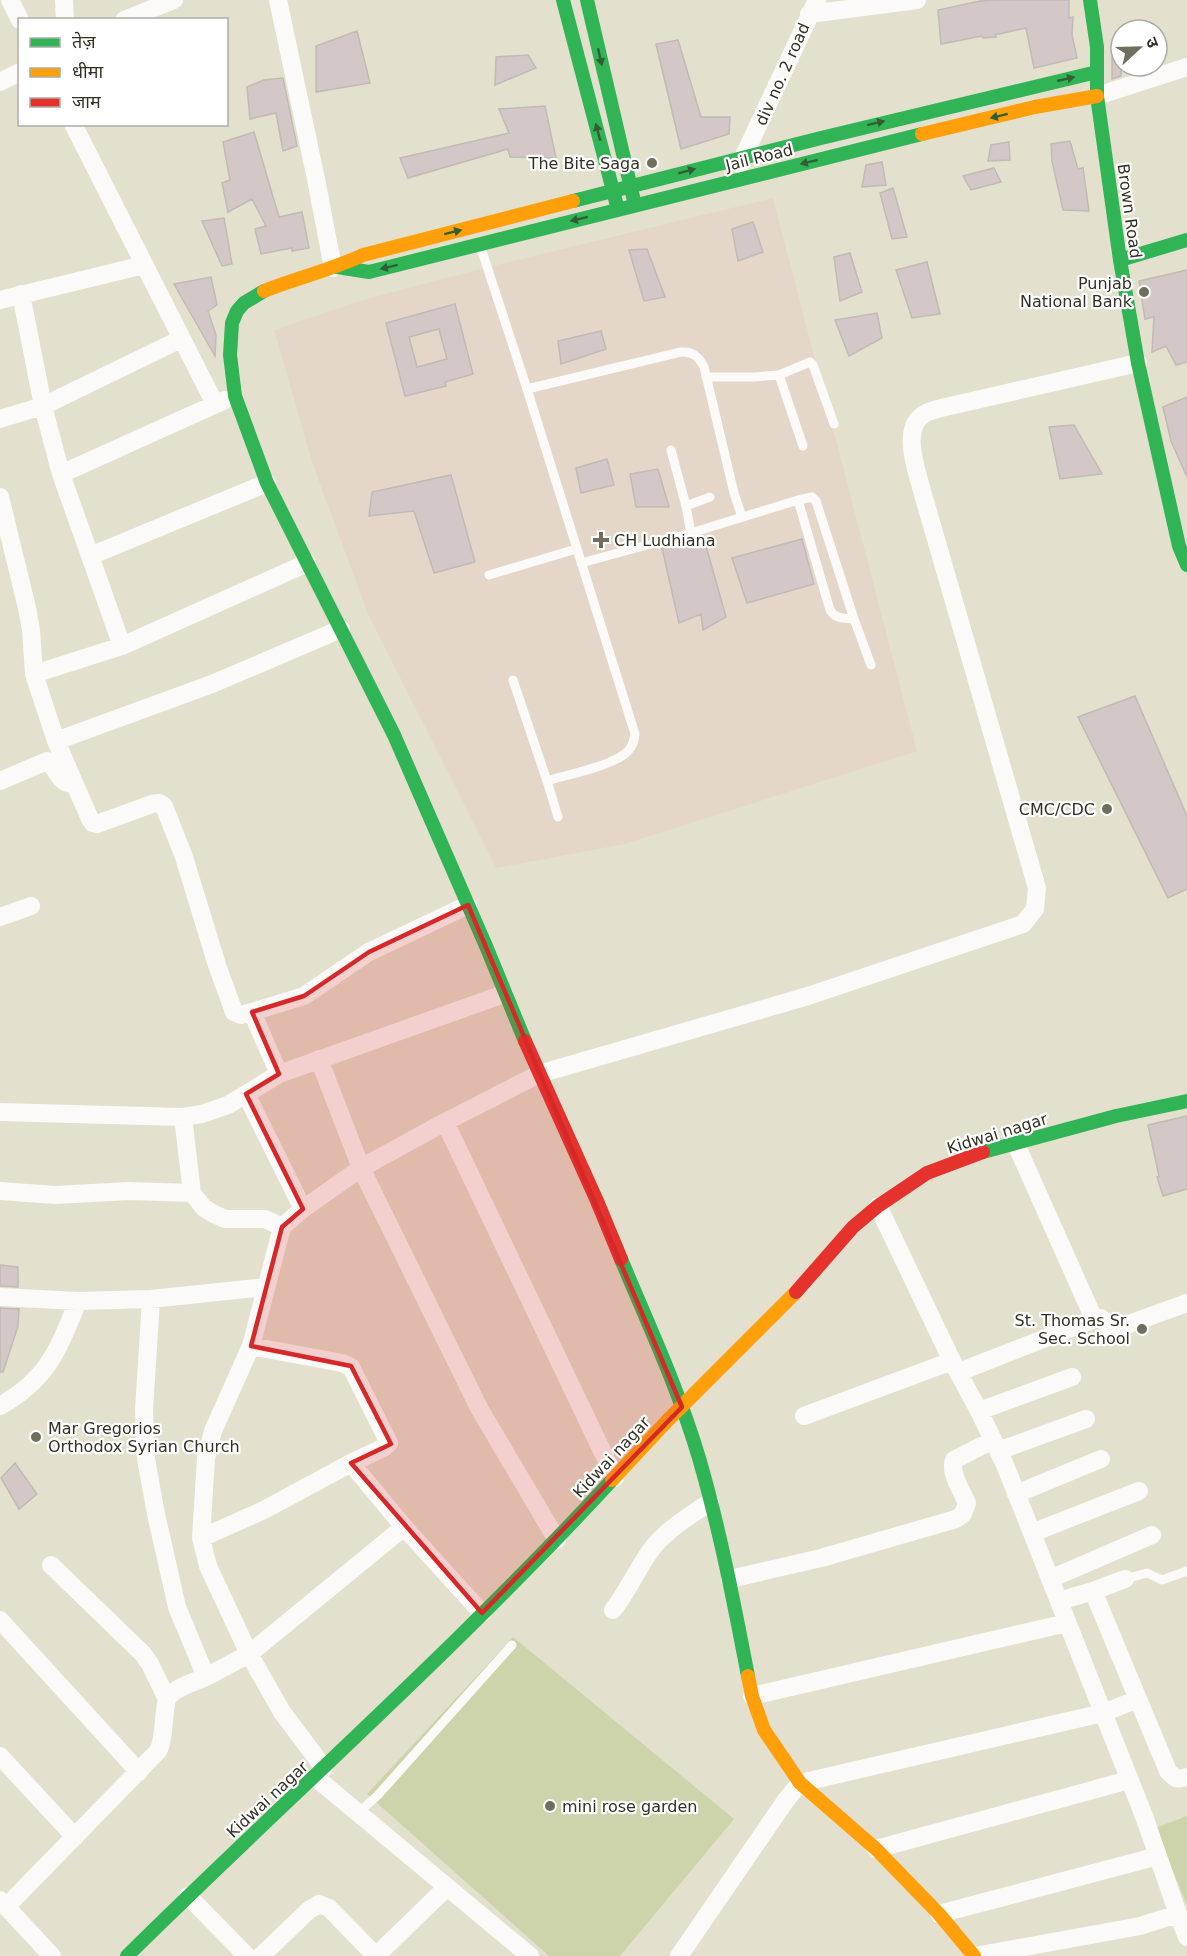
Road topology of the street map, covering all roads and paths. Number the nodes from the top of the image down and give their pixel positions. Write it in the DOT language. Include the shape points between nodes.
graph roads {
  1 [pos="10,0"];
  2 [pos="64,0"];
  3 [pos="174,0"];
  4 [pos="278,0"];
  5 [pos="563,0"];
  6 [pos="587,0"];
  7 [pos="917,0"];
  8 [pos="1090,0"];
  9 [pos="813,7"];
  10 [pos="19,18"];
  11 [pos="65,18"];
  12 [pos="129,18"];
  13 [pos="1187,67"];
  14 [pos="1097,72"];
  15 [pos="18,73"];
  16 [pos="0,82"];
  17 [pos="1097,96"];
  18 [pos="74,126"];
  19 [pos="745,156"];
  20 [pos="730,181"];
  21 [pos="630,186"];
  22 [pos="613,191"];
  23 [pos="635,205"];
  24 [pos="618,209"];
  25 [pos="476,226"];
  26 [pos="1187,240"];
  27 [pos="480,245"];
  28 [pos="1120,260"];
  29 [pos="144,265"];
  30 [pos="335,268"];
  31 [pos="21,294"];
  32 [pos="0,300"];
  33 [pos="181,339"];
  34 [pos="1137,363"];
  35 [pos="779,375"];
  36 [pos="706,377"];
  37 [pos="527,389"];
  38 [pos="235,396"];
  39 [pos="215,404"];
  40 [pos="43,406"];
  41 [pos="0,419"];
  42 [pos="834,424"];
  43 [pos="803,446"];
  44 [pos="671,450"];
  45 [pos="61,474"];
  46 [pos="267,483"];
  47 [pos="0,497"];
  48 [pos="711,497"];
  49 [pos="798,500"];
  50 [pos="686,506"];
  51 [pos="742,517"];
  52 [pos="3,526"];
  53 [pos="691,533"];
  54 [pos="1183,544"];
  55 [pos="576,549"];
  56 [pos="90,556"];
  57 [pos="307,563"];
  58 [pos="581,563"];
  59 [pos="1187,565"];
  60 [pos="489,574"];
  61 [pos="854,619"];
  62 [pos="341,629"];
  63 [pos="122,646"];
  64 [pos="871,665"];
  65 [pos="34,674"];
  66 [pos="513,680"];
  67 [pos="56,741"];
  68 [pos="0,781"];
  69 [pos="547,782"];
  70 [pos="75,784"];
  71 [pos="558,817"];
  72 [pos="468,905"];
  73 [pos="31,906"];
  74 [pos="0,917"];
  75 [pos="504,994"];
  76 [pos="252,1012"];
  77 [pos="319,1059"];
  78 [pos="279,1074"];
  79 [pos="539,1074"];
  80 [pos="246,1094"];
  81 [pos="1187,1101"];
  82 [pos="0,1113"];
  83 [pos="183,1117"];
  84 [pos="445,1122"];
  85 [pos="1015,1142"];
  86 [pos="361,1168"];
  87 [pos="0,1191"];
  88 [pos="192,1193"];
  89 [pos="878,1206"];
  90 [pos="303,1209"];
  91 [pos="282,1227"];
  92 [pos="266,1287"];
  93 [pos="0,1297"];
  94 [pos="151,1299"];
  95 [pos="78,1301"];
  96 [pos="1187,1303"];
  97 [pos="1094,1319"];
  98 [pos="251,1346"];
  99 [pos="955,1366"];
  100 [pos="1072,1377"];
  101 [pos="0,1406"];
  102 [pos="682,1407"];
  103 [pos="979,1411"];
  104 [pos="804,1416"];
  105 [pos="1086,1419"];
  106 [pos="996,1445"];
  107 [pos="1101,1459"];
  108 [pos="351,1463"];
  109 [pos="615,1478"];
  110 [pos="1138,1491"];
  111 [pos="1016,1494"];
  112 [pos="710,1502"];
  113 [pos="404,1527"];
  114 [pos="1032,1533"];
  115 [pos="1152,1535"];
  116 [pos="201,1538"];
  117 [pos="557,1540"];
  118 [pos="51,1565"];
  119 [pos="1187,1571"];
  120 [pos="730,1579"];
  121 [pos="1050,1579"];
  122 [pos="1125,1579"];
  123 [pos="1093,1591"];
  124 [pos="1059,1601"];
  125 [pos="613,1610"];
  126 [pos="482,1613"];
  127 [pos="0,1620"];
  128 [pos="1067,1623"];
  129 [pos="512,1645"];
  130 [pos="249,1654"];
  131 [pos="206,1677"];
  132 [pos="752,1696"];
  133 [pos="1138,1698"];
  134 [pos="167,1699"];
  135 [pos="1103,1713"];
  136 [pos="0,1756"];
  137 [pos="140,1772"];
  138 [pos="319,1773"];
  139 [pos="1187,1777"];
  140 [pos="1129,1780"];
  141 [pos="800,1783"];
  142 [pos="358,1814"];
  143 [pos="75,1837"];
  144 [pos="876,1850"];
  145 [pos="1158,1856"];
  146 [pos="447,1887"];
  147 [pos="188,1896"];
  148 [pos="3,1903"];
  149 [pos="939,1914"];
  150 [pos="1178,1914"];
  151 [pos="1187,1937"];
  152 [pos="52,1956"];
  153 [pos="127,1956"];
  154 [pos="247,1956"];
  155 [pos="261,1956"];
  156 [pos="376,1956"];
  157 [pos="530,1956"];
  158 [pos="679,1956"];
  159 [pos="974,1956"];
  1 -- 10 [label="street"];
  2 -- 11 [label="street"];
  3 -- 12 [label="street"];
  4 -- 30 [label="street"];
  22 -- 5 [label="street, one-way"];
  6 -- 21 [label="street, one-way"];
  7 -- 9 [label="street"];
  8 -- 14 [label="street, Brown Road"];
  9 -- 19 [label="street, div no. 2 road"];
  13 -- 17 [label="street"];
  14 -- 17 [label="street, Brown Road"];
  19 -- 14 [label="street, one-way"];
  15 -- 16 [label="street"];
  17 -- 20 [label="street, Jail Road, one-way" via="1035,107"];
  17 -- 28 [label="street, Brown Road"];
  18 -- 29 [label="street"];
  19 -- 20 [label="street, div no. 2 road"];
  21 -- 19 [label="street, one-way"];
  20 -- 23 [label="street, Jail Road"];
  21 -- 22 [label="street"];
  21 -- 23 [label="street"];
  22 -- 24 [label="street"];
  22 -- 25 [label="street"];
  23 -- 24 [label="street, Jail Road"];
  24 -- 27 [label="street, Jail Road, one-way"];
  25 -- 27 [label="lane"];
  30 -- 25 [label="street, one-way" via="363,255"];
  26 -- 28 [label="street"];
  27 -- 30 [label="street, Jail Road, one-way" via="369,272"];
  27 -- 37 [label="lane"];
  28 -- 34 [label="street, Brown Road"];
  29 -- 31 [label="street"];
  29 -- 33 [label="street"];
  30 -- 38 [label="street" via="259,293 237,311 232,323 230,355"];
  31 -- 32 [label="street"];
  31 -- 40 [label="street"];
  33 -- 39 [label="street"];
  33 -- 40 [label="street"];
  34 -- 54 [label="street, Brown Road"];
  34 -- 79 [label="street" via="941,408 924,414 911,434 922,491 1037,888 1030,917 1013,929 808,996"];
  35 -- 36 [label="lane"];
  35 -- 42 [label="lane" via="812,362"];
  35 -- 43 [label="lane"];
  36 -- 37 [label="lane" via="697,356 687,351"];
  36 -- 51 [label="lane"];
  37 -- 55 [label="lane"];
  38 -- 39 [label="street"];
  38 -- 46 [label="street"];
  39 -- 45 [label="street"];
  40 -- 41 [label="street"];
  40 -- 45 [label="street"];
  44 -- 50 [label="lane"];
  45 -- 56 [label="street"];
  46 -- 56 [label="street"];
  46 -- 57 [label="street"];
  47 -- 52 [label="street"];
  48 -- 50 [label="lane"];
  49 -- 51 [label="lane"];
  49 -- 61 [label="lane" via="832,615"];
  49 -- 61 [label="lane" via="812,497 816,501"];
  50 -- 53 [label="lane"];
  51 -- 53 [label="lane"];
  52 -- 65 [label="street" via="27,608"];
  53 -- 58 [label="lane"];
  54 -- 59 [label="street, Brown Road"];
  55 -- 58 [label="lane"];
  55 -- 60 [label="lane"];
  56 -- 63 [label="street"];
  57 -- 62 [label="street"];
  57 -- 63 [label="street"];
  58 -- 69 [label="lane" via="635,734 634,742 629,751 615,759"];
  61 -- 64 [label="lane"];
  62 -- 67 [label="street" via="212,684"];
  62 -- 72 [label="street" via="394,735"];
  63 -- 65 [label="street"];
  65 -- 67 [label="street"];
  66 -- 69 [label="lane"];
  67 -- 70 [label="street"];
  68 -- 70 [label="street" via="46,761 60,779"];
  69 -- 71 [label="lane"];
  70 -- 76 [label="street" via="94,824 152,804 164,806 234,1012"];
  72 -- 75 [label="street"];
  72 -- 76 [label="street" via="369,952 304,996"];
  73 -- 74 [label="street"];
  75 -- 77 [label="street"];
  75 -- 79 [label="street"];
  76 -- 78 [label="street"];
  77 -- 78 [label="street"];
  77 -- 86 [label="street"];
  78 -- 80 [label="street"];
  79 -- 84 [label="street"];
  79 -- 102 [label="street" via="597,1201"];
  80 -- 83 [label="street" via="228,1105"];
  80 -- 90 [label="street"];
  81 -- 85 [label="street, Kidwai nagar"];
  82 -- 83 [label="street"];
  83 -- 88 [label="street"];
  84 -- 86 [label="street"];
  84 -- 109 [label="street"];
  85 -- 89 [label="street, Kidwai nagar" via="927,1173"];
  85 -- 97 [label="street"];
  86 -- 90 [label="street"];
  86 -- 117 [label="street" via="479,1408"];
  87 -- 88 [label="street" via="55,1195"];
  88 -- 91 [label="street" via="204,1208 225,1219 265,1219"];
  89 -- 99 [label="street"];
  89 -- 102 [label="street, Kidwai nagar" via="853,1227 782,1308"];
  90 -- 91 [label="street"];
  91 -- 92 [label="street"];
  92 -- 94 [label="street"];
  92 -- 98 [label="street"];
  93 -- 95 [label="street"];
  94 -- 95 [label="street"];
  94 -- 131 [label="street" via="144,1410 147,1459 177,1607"];
  95 -- 101 [label="street" via="58,1351 44,1373"];
  96 -- 97 [label="street" via="1118,1328 1110,1327 1101,1318"];
  97 -- 99 [label="street"];
  98 -- 108 [label="street" via="351,1367 389,1443"];
  98 -- 116 [label="street" via="206,1458"];
  99 -- 103 [label="street"];
  99 -- 104 [label="street"];
  100 -- 103 [label="street"];
  102 -- 109 [label="street, Kidwai nagar"];
  102 -- 112 [label="street"];
  103 -- 106 [label="street"];
  105 -- 106 [label="street"];
  106 -- 111 [label="street"];
  106 -- 120 [label="street" via="960,1456 952,1464 967,1503 956,1519 821,1558"];
  107 -- 111 [label="street"];
  108 -- 113 [label="street"];
  108 -- 116 [label="street" via="264,1510"];
  109 -- 117 [label="street, Kidwai nagar"];
  110 -- 114 [label="street"];
  111 -- 114 [label="street"];
  112 -- 120 [label="street"];
  112 -- 125 [label="street" via="654,1545"];
  113 -- 126 [label="street"];
  113 -- 130 [label="street"];
  114 -- 121 [label="street"];
  115 -- 121 [label="street"];
  116 -- 130 [label="street" via="208,1566"];
  117 -- 126 [label="street, Kidwai nagar"];
  118 -- 134 [label="street" via="142,1654"];
  119 -- 122 [label="lane" via="1162,1580 1147,1573"];
  120 -- 132 [label="street"];
  121 -- 124 [label="street"];
  122 -- 123 [label="street"];
  123 -- 124 [label="street"];
  123 -- 133 [label="street"];
  124 -- 128 [label="street"];
  126 -- 138 [label="street, Kidwai nagar"];
  127 -- 137 [label="street"];
  128 -- 132 [label="street"];
  128 -- 135 [label="street"];
  129 -- 142 [label="lane"];
  130 -- 131 [label="street"];
  130 -- 138 [label="street"];
  131 -- 134 [label="street" via="173,1692"];
  132 -- 141 [label="street" via="764,1730"];
  133 -- 135 [label="street"];
  133 -- 139 [label="street" via="1168,1771 1179,1780"];
  134 -- 137 [label="street" via="161,1745"];
  135 -- 140 [label="street"];
  135 -- 141 [label="street"];
  136 -- 143 [label="street"];
  137 -- 143 [label="street"];
  138 -- 142 [label="street"];
  138 -- 147 [label="street, Kidwai nagar"];
  140 -- 144 [label="street"];
  140 -- 145 [label="street"];
  141 -- 144 [label="street"];
  141 -- 158 [label="street"];
  142 -- 146 [label="street"];
  143 -- 148 [label="street"];
  144 -- 149 [label="street"];
  145 -- 149 [label="street"];
  145 -- 150 [label="street"];
  146 -- 156 [label="street"];
  146 -- 157 [label="street"];
  147 -- 153 [label="street, Kidwai nagar"];
  147 -- 154 [label="street"];
  148 -- 152 [label="street"];
  149 -- 159 [label="street"];
  150 -- 151 [label="street"];
  150 -- 159 [label="street" via="1140,1926"];
  155 -- 156 [label="street" via="319,1904 329,1908"];
}
